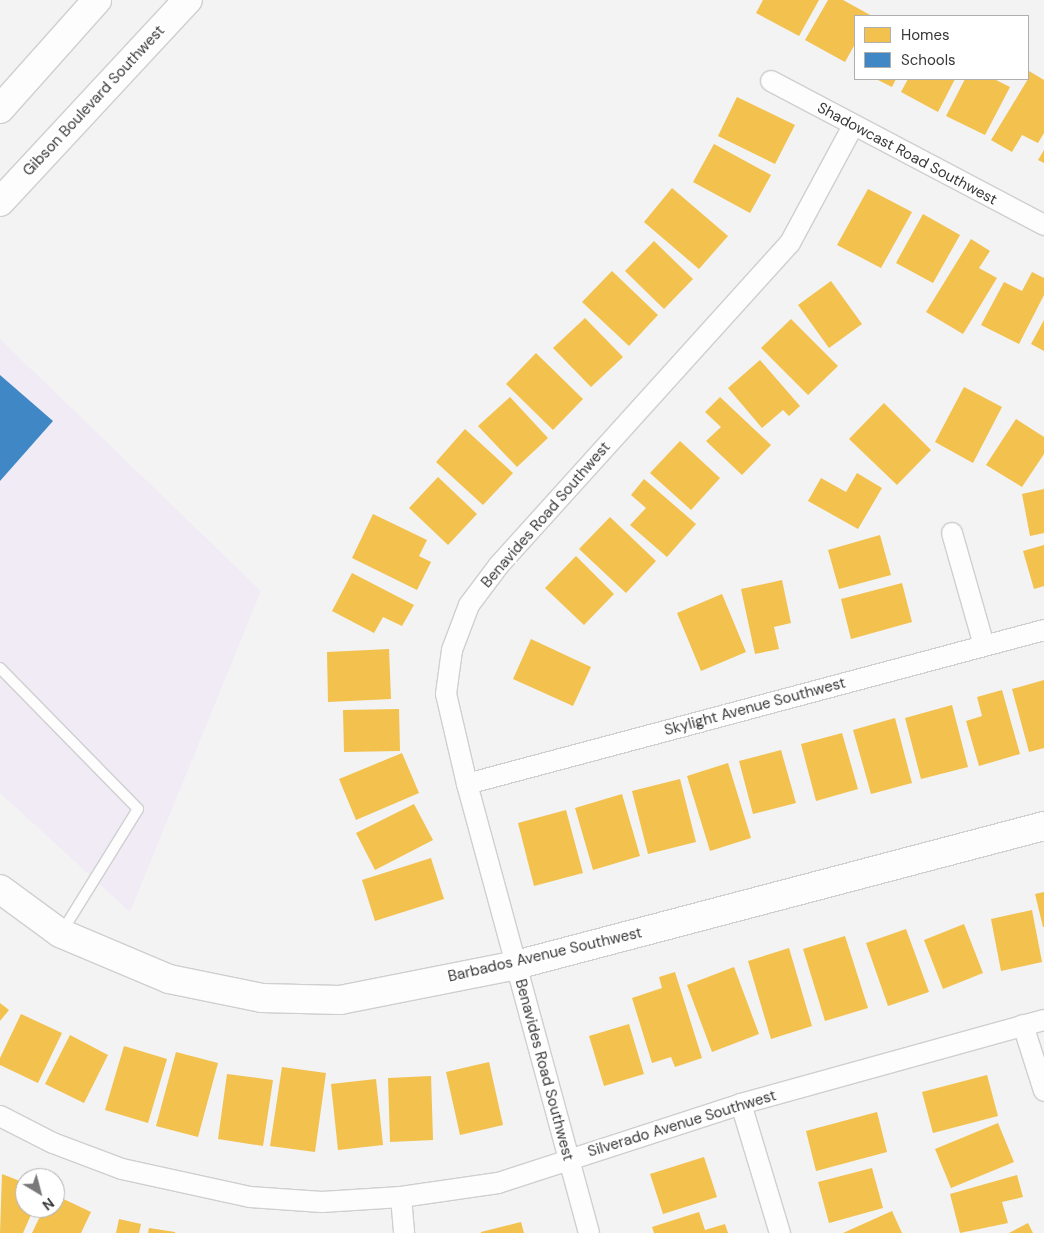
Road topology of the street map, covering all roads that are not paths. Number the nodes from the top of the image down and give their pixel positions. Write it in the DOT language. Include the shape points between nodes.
graph roads {
  1 [pos="97,0"];
  2 [pos="188,0"];
  3 [pos="771,82"];
  4 [pos="0,109"];
  5 [pos="853,126"];
  6 [pos="0,202"];
  7 [pos="1044,225"];
  8 [pos="952,534"];
  9 [pos="1044,630"];
  10 [pos="984,645"];
  11 [pos="0,668"];
  12 [pos="467,784"];
  13 [pos="1044,826"];
  14 [pos="0,889"];
  15 [pos="60,934"];
  16 [pos="516,965"];
  17 [pos="1044,1020"];
  18 [pos="1023,1025"];
  19 [pos="1044,1091"];
  20 [pos="741,1104"];
  21 [pos="0,1116"];
  22 [pos="567,1160"];
  23 [pos="401,1197"];
  24 [pos="404,1233"];
  25 [pos="589,1233"];
  26 [pos="780,1233"];
  1 -- 4 [label="street"];
  2 -- 6 [label="street, Gibson Boulevard Southwest"];
  3 -- 5 [label="street, Shadowcast Road Southwest"];
  5 -- 7 [label="street, Shadowcast Road Southwest"];
  5 -- 12 [label="street, Benavides Road Southwest" via="790,243 499,565 469,605 452,650 446,694"];
  8 -- 10 [label="street"];
  9 -- 10 [label="street, Skylight Avenue Southwest"];
  10 -- 12 [label="street, Skylight Avenue Southwest"];
  11 -- 15 [label="lane" via="138,809"];
  12 -- 16 [label="street, Benavides Road Southwest"];
  13 -- 16 [label="street, Barbados Avenue Southwest"];
  14 -- 15 [label="street, Barbados Avenue Southwest"];
  15 -- 16 [label="street, Barbados Avenue Southwest" via="169,979 262,998 340,1000"];
  16 -- 22 [label="street, Benavides Road Southwest"];
  17 -- 18 [label="street, Silverado Avenue Southwest"];
  18 -- 19 [label="street"];
  18 -- 20 [label="street, Silverado Avenue Southwest"];
  20 -- 22 [label="street, Silverado Avenue Southwest"];
  20 -- 26 [label="street"];
  21 -- 23 [label="street, Silverado Avenue Southwest" via="54,1143 122,1169 250,1197 322,1202"];
  22 -- 23 [label="street, Silverado Avenue Southwest" via="498,1183"];
  22 -- 25 [label="street, Benavides Road Southwest"];
  23 -- 24 [label="street"];
}
